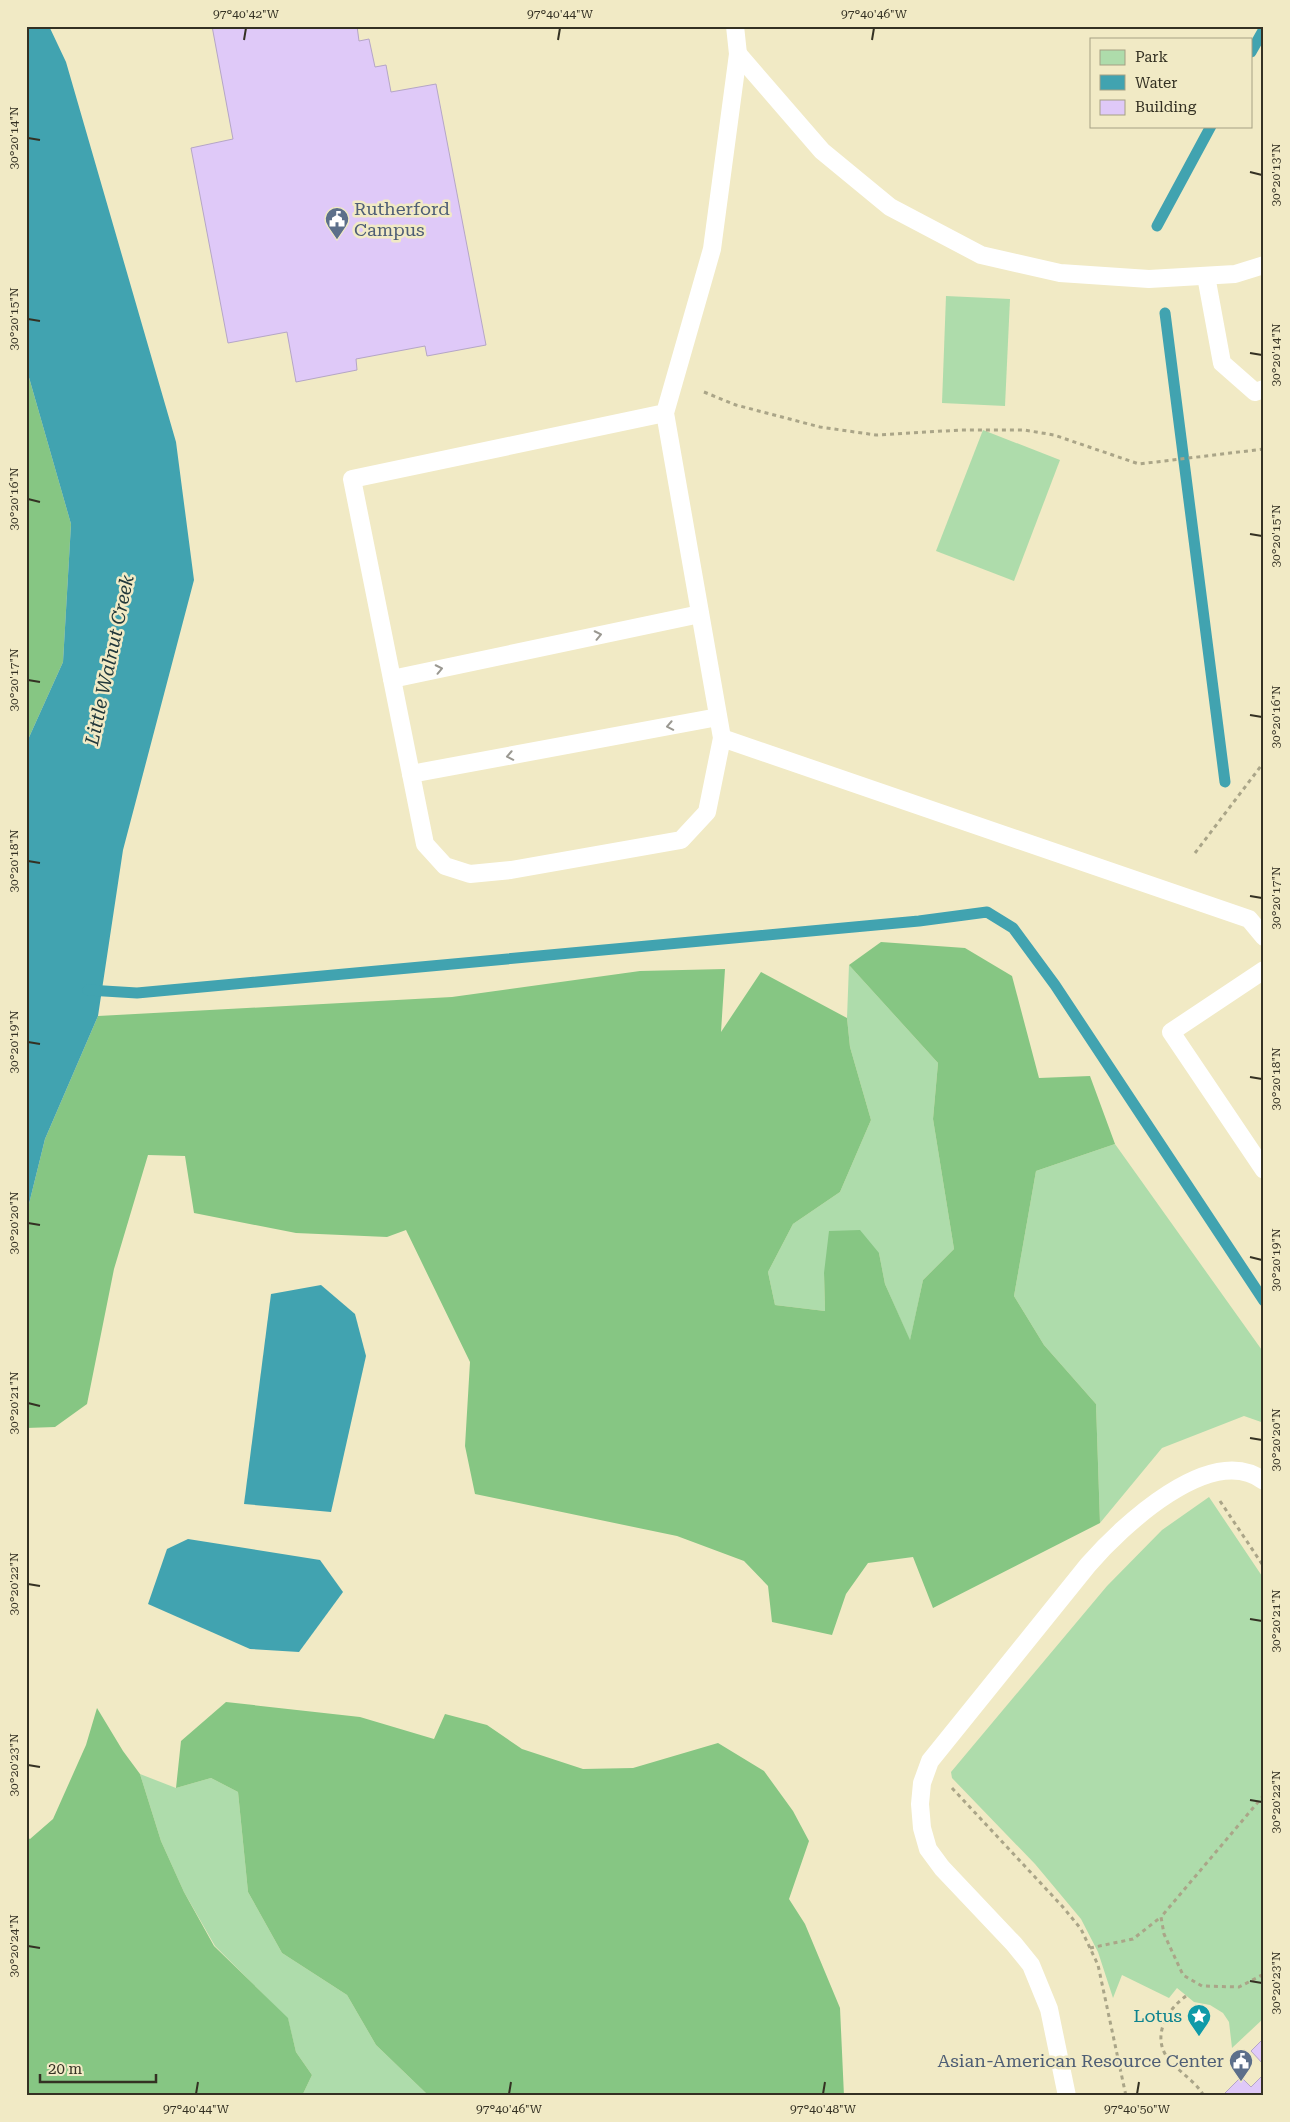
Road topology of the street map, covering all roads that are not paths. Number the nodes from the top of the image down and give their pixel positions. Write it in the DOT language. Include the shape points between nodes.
graph roads {
  1 [pos="735,26"];
  2 [pos="738,54"];
  3 [pos="1264,265"];
  4 [pos="1206,276"];
  5 [pos="1264,390"];
  6 [pos="665,413"];
  7 [pos="700,614"];
  8 [pos="392,679"];
  9 [pos="718,717"];
  10 [pos="722,738"];
  11 [pos="411,774"];
  12 [pos="1264,937"];
  13 [pos="1264,970"];
  14 [pos="1264,1170"];
  15 [pos="1264,1481"];
  16 [pos="1067,2096"];
  1 -- 2 [label="lane"];
  2 -- 4 [label="lane" via="822,151 890,207 981,255 1060,273 1149,279"];
  2 -- 6 [label="lane" via="712,249"];
  3 -- 4 [label="lane" via="1235,274"];
  4 -- 5 [label="lane" via="1222,362 1255,392"];
  6 -- 7 [label="lane"];
  6 -- 8 [label="lane" via="352,479"];
  8 -- 7 [label="lane, one-way"];
  7 -- 9 [label="lane"];
  8 -- 11 [label="lane"];
  9 -- 10 [label="lane"];
  9 -- 11 [label="lane, one-way"];
  10 -- 11 [label="lane" via="707,812 681,840 512,870 470,874 445,866 424,844"];
  10 -- 12 [label="lane" via="1249,918"];
  13 -- 14 [label="lane" via="1171,1032"];
  15 -- 16 [label="lane" via="1240,1471 1220,1470 1203,1475 1130,1522 1106,1544 929,1764 922,1783 922,1828 928,1849 1031,1965 1049,2009"];
}
